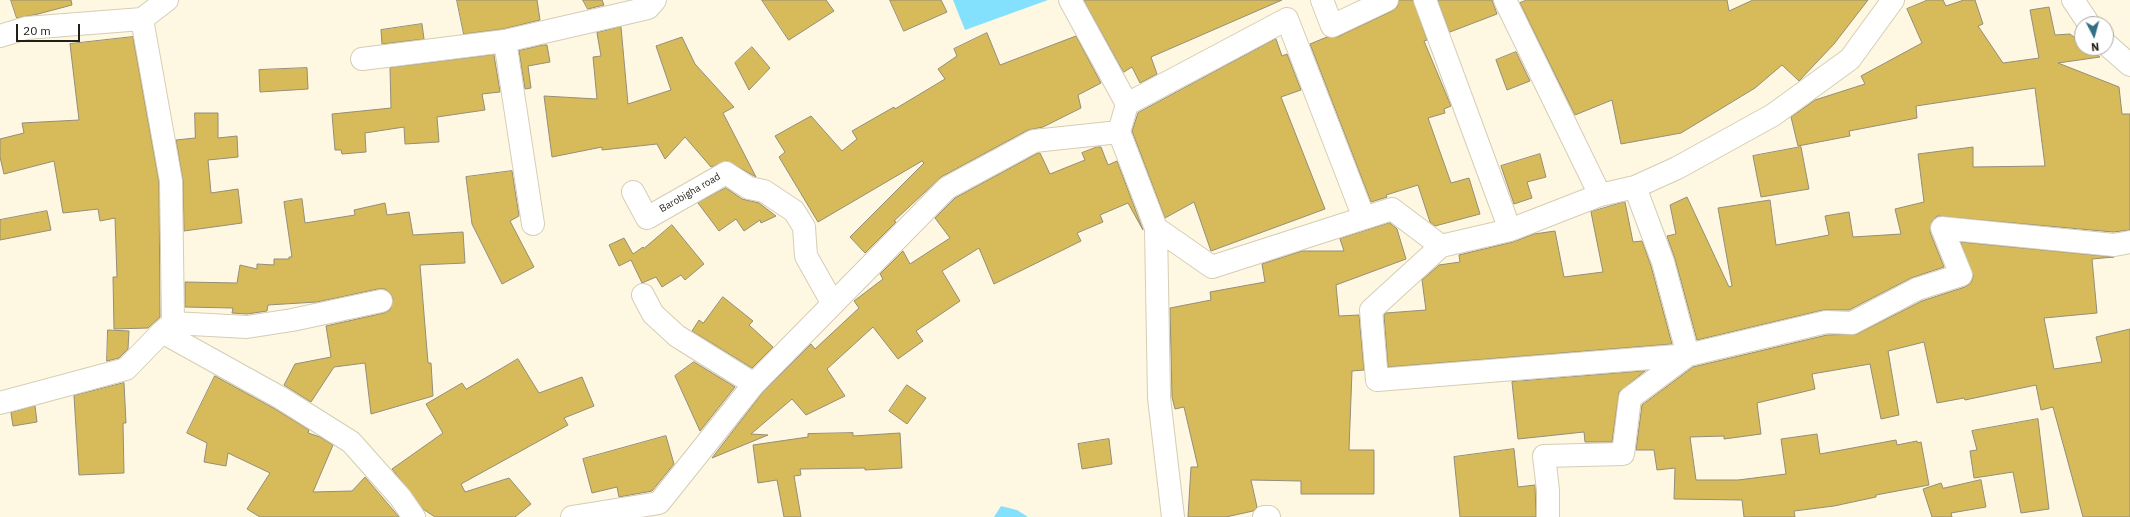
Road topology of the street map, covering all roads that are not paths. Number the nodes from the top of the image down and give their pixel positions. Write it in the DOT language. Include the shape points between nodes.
graph roads {
  1 [pos="167,0"];
  2 [pos="655,0"];
  3 [pos="1070,0"];
  4 [pos="1322,0"];
  5 [pos="1387,0"];
  6 [pos="1425,0"];
  7 [pos="1505,0"];
  8 [pos="1894,0"];
  9 [pos="2073,0"];
  10 [pos="2084,16"];
  11 [pos="142,19"];
  12 [pos="0,36"];
  13 [pos="505,40"];
  14 [pos="2114,51"];
  15 [pos="362,59"];
  16 [pos="2130,65"];
  17 [pos="1126,104"];
  18 [pos="1119,132"];
  19 [pos="1635,187"];
  20 [pos="633,192"];
  21 [pos="1600,196"];
  22 [pos="1364,218"];
  23 [pos="533,224"];
  24 [pos="1156,228"];
  25 [pos="1510,230"];
  26 [pos="2130,242"];
  27 [pos="1441,246"];
  28 [pos="643,295"];
  29 [pos="381,301"];
  30 [pos="833,304"];
  31 [pos="168,328"];
  32 [pos="1688,355"];
  33 [pos="754,384"];
  34 [pos="0,403"];
  35 [pos="414,517"];
  36 [pos="572,517"];
  37 [pos="1173,517"];
  38 [pos="1264,517"];
  39 [pos="1269,517"];
  40 [pos="1548,517"];
  1 -- 11 [label="street"];
  2 -- 13 [label="street" via="648,8"];
  3 -- 17 [label="street"];
  4 -- 5 [label="street" via="1332,26"];
  6 -- 25 [label="street"];
  7 -- 21 [label="street"];
  8 -- 19 [label="street" via="1850,59 1831,73 1772,114 1677,168"];
  9 -- 10 [label="street"];
  11 -- 12 [label="street" via="26,28"];
  11 -- 31 [label="street" via="171,181"];
  13 -- 15 [label="street"];
  13 -- 23 [label="street"];
  14 -- 16 [label="street"];
  17 -- 18 [label="street"];
  17 -- 22 [label="street" via="1287,19"];
  18 -- 24 [label="street"];
  18 -- 30 [label="street" via="1034,141 947,188"];
  19 -- 21 [label="street"];
  19 -- 32 [label="street" via="1663,262"];
  20 -- 30 [label="street, Barobigha road" via="647,218 726,173 749,188 764,191 794,211 804,227 806,256"];
  21 -- 25 [label="street"];
  22 -- 24 [label="street" via="1212,268"];
  22 -- 27 [label="street" via="1392,209"];
  24 -- 37 [label="street" via="1159,398"];
  25 -- 27 [label="street"];
  26 -- 32 [label="street" via="2114,244 1942,228 1961,275 1917,288 1852,323 1826,322"];
  27 -- 32 [label="street" via="1371,310 1377,380"];
  28 -- 33 [label="street" via="653,314 677,336"];
  29 -- 31 [label="street" via="247,327"];
  30 -- 33 [label="street"];
  31 -- 34 [label="street" via="126,369"];
  31 -- 35 [label="street" via="351,442 400,497"];
  32 -- 40 [label="street" via="1630,398 1622,454 1544,456"];
  33 -- 36 [label="street" via="659,503"];
  38 -- 39 [label="street"];
}
